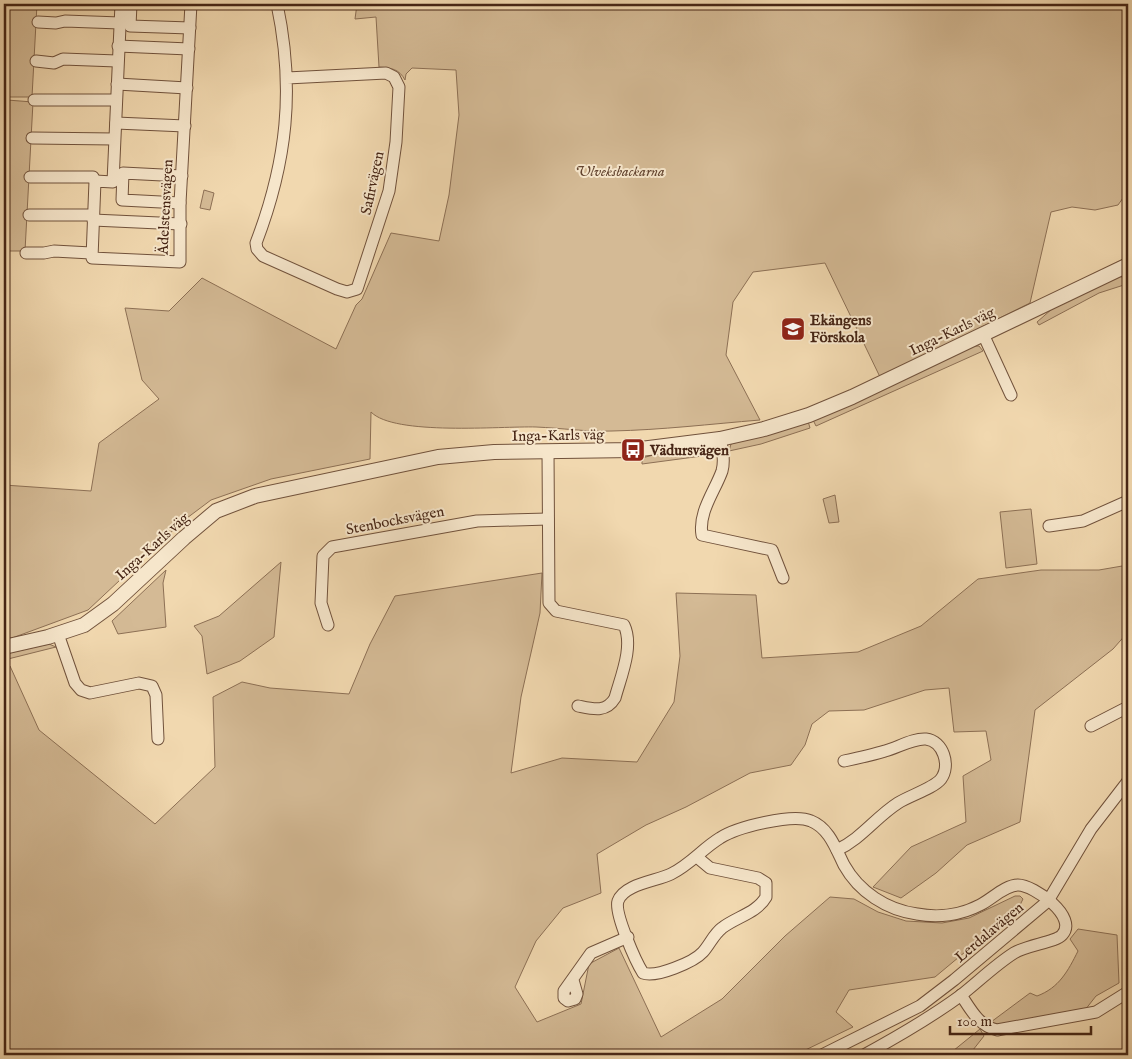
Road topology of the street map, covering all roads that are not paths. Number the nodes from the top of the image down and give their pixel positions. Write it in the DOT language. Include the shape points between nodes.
graph roads {
  1 [pos="191,4"];
  2 [pos="277,4"];
  3 [pos="124,11"];
  4 [pos="38,22"];
  5 [pos="190,28"];
  6 [pos="118,46"];
  7 [pos="188,49"];
  8 [pos="36,61"];
  9 [pos="117,61"];
  10 [pos="287,78"];
  11 [pos="117,84"];
  12 [pos="187,88"];
  13 [pos="34,100"];
  14 [pos="116,100"];
  15 [pos="116,122"];
  16 [pos="185,126"];
  17 [pos="32,138"];
  18 [pos="114,139"];
  19 [pos="182,176"];
  20 [pos="30,177"];
  21 [pos="95,181"];
  22 [pos="118,182"];
  23 [pos="180,203"];
  24 [pos="29,215"];
  25 [pos="93,217"];
  26 [pos="181,224"];
  27 [pos="91,252"];
  28 [pos="26,253"];
  29 [pos="1128,265"];
  30 [pos="982,334"];
  31 [pos="1011,395"];
  32 [pos="720,439"];
  33 [pos="548,451"];
  34 [pos="1128,501"];
  35 [pos="548,519"];
  36 [pos="1049,526"];
  37 [pos="783,578"];
  38 [pos="328,625"];
  39 [pos="58,634"];
  40 [pos="4,648"];
  41 [pos="578,706"];
  42 [pos="1128,707"];
  43 [pos="1091,726"];
  44 [pos="158,739"];
  45 [pos="844,761"];
  46 [pos="1128,781"];
  47 [pos="838,850"];
  48 [pos="698,858"];
  49 [pos="1048,901"];
  50 [pos="628,937"];
  51 [pos="574,980"];
  52 [pos="1128,992"];
  53 [pos="960,996"];
  54 [pos="822,1055"];
  55 [pos="864,1055"];
  1 -- 5 [label="street, Ädelstensvägen"];
  2 -- 10 [label="street"];
  3 -- 4 [label="street" via="56,23"];
  3 -- 5 [label="street" via="130,26"];
  3 -- 6 [label="street"];
  5 -- 7 [label="street, Ädelstensvägen"];
  6 -- 7 [label="street"];
  6 -- 9 [label="street"];
  7 -- 12 [label="street, Ädelstensvägen"];
  8 -- 9 [label="street"];
  9 -- 11 [label="street"];
  10 -- 10 [label="street, Safirvägen" via="283,152 269,210 256,242 257,249 263,256 337,289 347,292 357,289 389,191 399,87 394,77 386,73"];
  11 -- 12 [label="street"];
  11 -- 14 [label="street"];
  12 -- 16 [label="street, Ädelstensvägen"];
  13 -- 14 [label="street"];
  14 -- 15 [label="street"];
  15 -- 16 [label="street"];
  15 -- 18 [label="street"];
  16 -- 19 [label="street, Ädelstensvägen"];
  17 -- 18 [label="street"];
  18 -- 22 [label="street"];
  19 -- 22 [label="street" via="123,173"];
  19 -- 23 [label="street, Ädelstensvägen"];
  20 -- 21 [label="street" via="93,177"];
  21 -- 22 [label="street"];
  21 -- 25 [label="street"];
  22 -- 23 [label="street" via="122,200"];
  23 -- 26 [label="street, Ädelstensvägen"];
  24 -- 25 [label="street"];
  25 -- 26 [label="street"];
  25 -- 27 [label="street"];
  26 -- 27 [label="street, Ädelstensvägen" via="180,262 92,258"];
  27 -- 28 [label="street" via="54,250"];
  29 -- 30 [label="street, Inga-Karls väg"];
  30 -- 31 [label="street"];
  30 -- 32 [label="street, Inga-Karls väg" via="809,415"];
  32 -- 33 [label="street, Inga-Karls väg" via="649,448"];
  32 -- 37 [label="street" via="724,455 722,470 707,502 702,535 772,550"];
  33 -- 35 [label="street"];
  33 -- 39 [label="street, Inga-Karls väg" via="438,457 255,496 233,504 216,511 199,525 113,604 84,625"];
  34 -- 36 [label="street" via="1084,521"];
  35 -- 38 [label="street, Stenbocksvägen" via="477,520 332,547 323,556 321,603"];
  35 -- 41 [label="street" via="548,597 552,608 566,614 616,622 624,625 628,634 628,646 611,705 595,710"];
  39 -- 40 [label="street, Inga-Karls väg"];
  39 -- 44 [label="street" via="75,683 81,690 90,694 139,683 152,686 156,695"];
  42 -- 43 [label="street"];
  45 -- 47 [label="street" via="924,739 938,744 945,764 941,779 935,784 898,803"];
  46 -- 49 [label="street, Lerdalavägen" via="1091,829"];
  47 -- 48 [label="street" via="814,822 794,817 732,832 719,838"];
  47 -- 49 [label="street" via="846,867 869,894 882,903 912,914 943,916 959,913 1019,885 1028,887"];
  48 -- 50 [label="street" via="672,874 622,894 618,913"];
  48 -- 50 [label="street" via="710,868 758,878 766,883 763,902 722,928 694,958 650,976 643,973"];
  49 -- 53 [label="street" via="1064,914 1067,921 1061,937 1015,952"];
  49 -- 54 [label="street, Lerdalavägen" via="920,1006"];
  50 -- 51 [label="street" via="591,953"];
  52 -- 53 [label="street" via="1096,1012 997,1030 980,1022"];
  53 -- 55 [label="street"];
}
